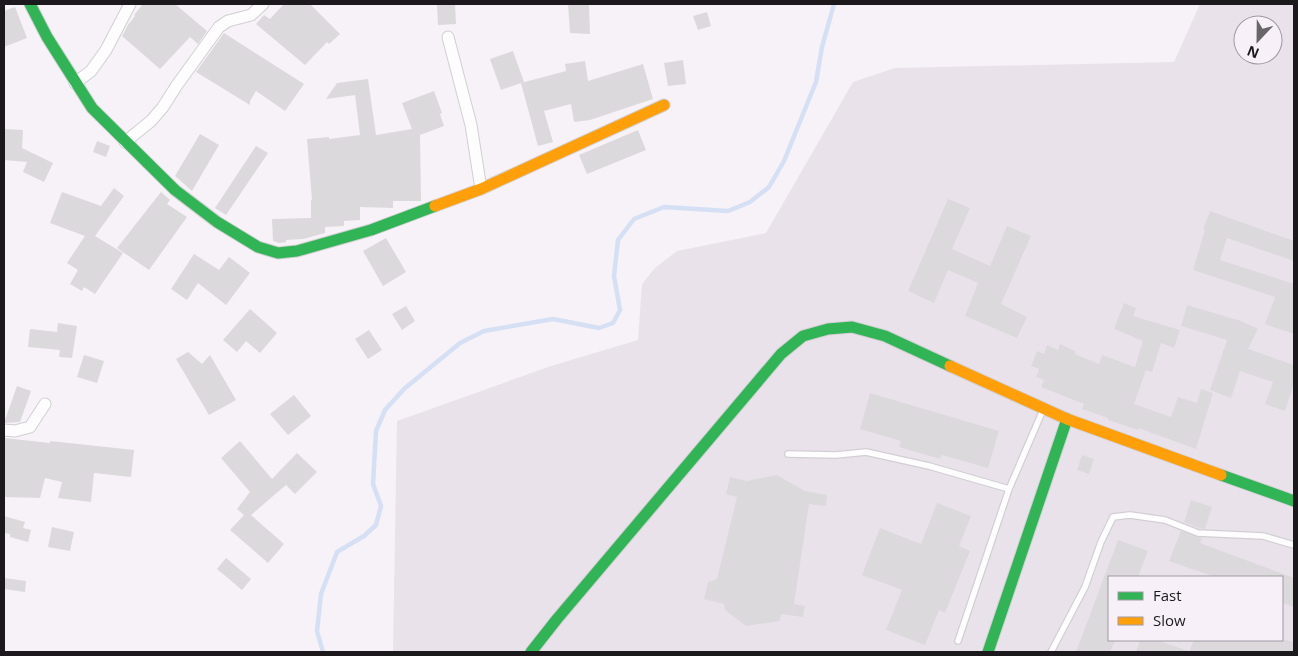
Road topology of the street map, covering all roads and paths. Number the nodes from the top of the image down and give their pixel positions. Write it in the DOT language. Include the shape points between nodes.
graph roads {
  1 [pos="30,4"];
  2 [pos="130,4"];
  3 [pos="263,4"];
  4 [pos="448,37"];
  5 [pos="75,83"];
  6 [pos="664,105"];
  7 [pos="125,142"];
  8 [pos="481,189"];
  9 [pos="45,404"];
  10 [pos="1044,408"];
  11 [pos="1067,419"];
  12 [pos="4,430"];
  13 [pos="788,454"];
  14 [pos="1010,489"];
  15 [pos="1294,501"];
  16 [pos="1294,545"];
  17 [pos="958,640"];
  18 [pos="531,652"];
  19 [pos="988,652"];
  20 [pos="1051,652"];
  1 -- 5 [label="street"];
  2 -- 5 [label="street" via="106,50 91,71"];
  3 -- 7 [label="street" via="251,15 228,21 218,28 163,107"];
  4 -- 8 [label="street" via="471,125"];
  5 -- 7 [label="street" via="92,108"];
  6 -- 8 [label="street"];
  7 -- 8 [label="street" via="175,190 217,222 258,247 278,253 297,251 370,230"];
  9 -- 12 [label="street" via="30,426 15,431"];
  10 -- 11 [label="street"];
  10 -- 14 [label="lane"];
  10 -- 18 [label="street" via="885,336 852,327 803,336 781,354 743,397"];
  11 -- 15 [label="street"];
  11 -- 19 [label="street"];
  13 -- 14 [label="lane" via="866,452"];
  14 -- 17 [label="lane"];
  16 -- 20 [label="lane" via="1263,536 1198,533 1165,520 1130,515 1113,517 1085,587"];
}
